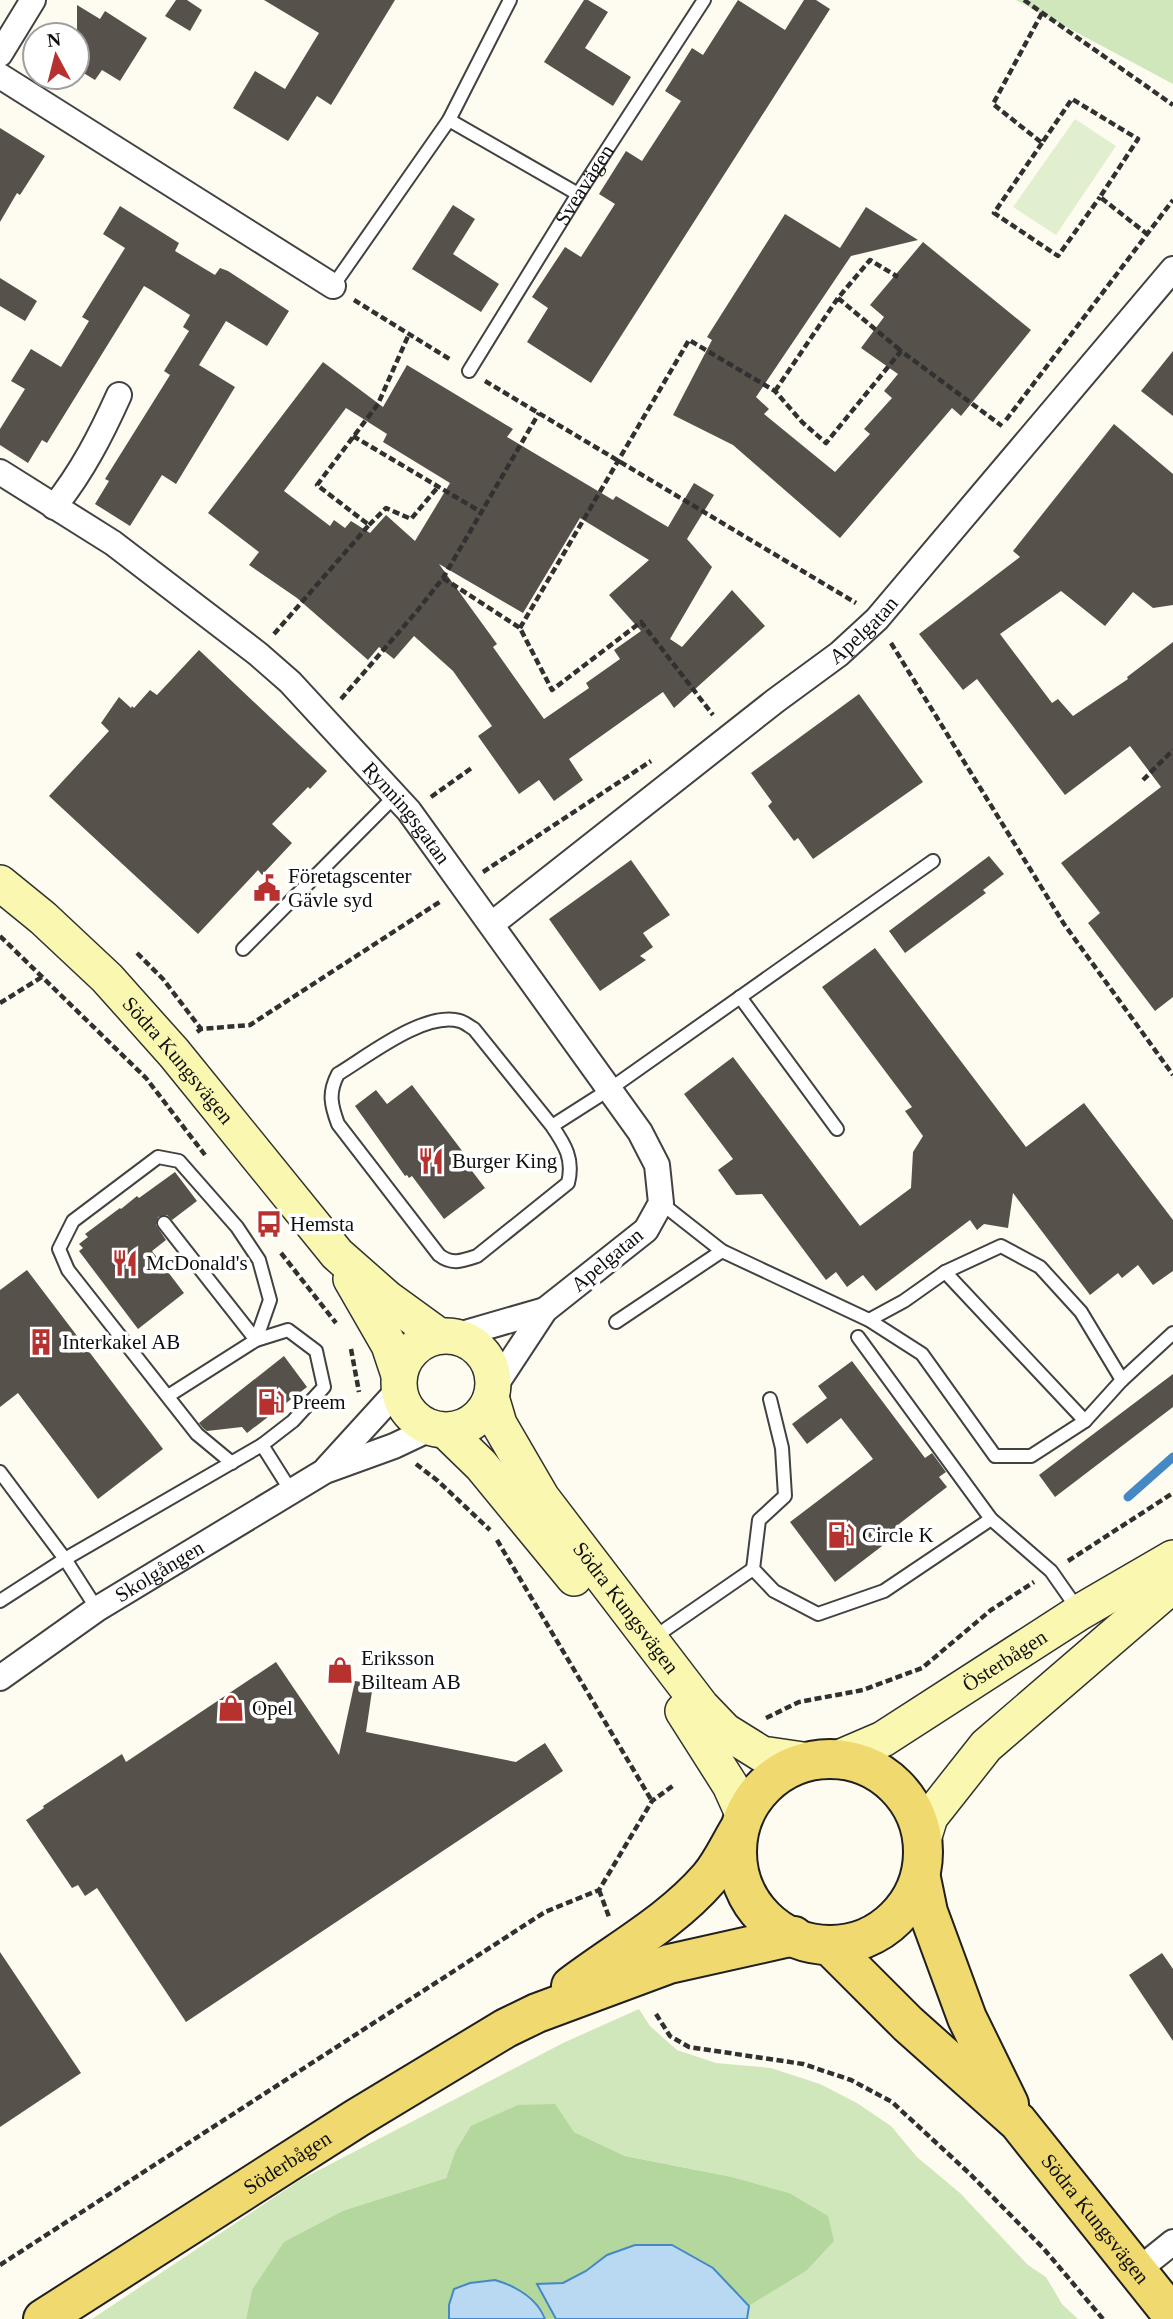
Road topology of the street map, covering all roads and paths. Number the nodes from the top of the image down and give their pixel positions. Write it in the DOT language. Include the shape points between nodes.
graph roads {
  1 [pos="33,0"];
  2 [pos="510,0"];
  3 [pos="704,0"];
  4 [pos="1024,0"];
  5 [pos="1042,13"];
  6 [pos="0,54"];
  7 [pos="0,76"];
  8 [pos="1173,106"];
  9 [pos="449,120"];
  10 [pos="1042,143"];
  11 [pos="578,194"];
  12 [pos="1100,197"];
  13 [pos="1173,200"];
  14 [pos="1147,234"];
  15 [pos="1173,270"];
  16 [pos="898,277"];
  17 [pos="333,286"];
  18 [pos="838,298"];
  19 [pos="409,334"];
  20 [pos="901,351"];
  21 [pos="469,371"];
  22 [pos="775,391"];
  23 [pos="119,395"];
  24 [pos="539,413"];
  25 [pos="353,436"];
  26 [pos="618,460"];
  27 [pos="0,472"];
  28 [pos="438,486"];
  29 [pos="54,507"];
  30 [pos="481,512"];
  31 [pos="369,525"];
  32 [pos="443,578"];
  33 [pos="877,619"];
  34 [pos="520,628"];
  35 [pos="258,653"];
  36 [pos="324,718"];
  37 [pos="716,718"];
  38 [pos="1173,750"];
  39 [pos="659,755"];
  40 [pos="472,767"];
  41 [pos="1143,780"];
  42 [pos="403,803"];
  43 [pos="933,861"];
  44 [pos="0,883"];
  45 [pos="463,888"];
  46 [pos="492,924"];
  47 [pos="243,949"];
  48 [pos="137,953"];
  49 [pos="42,977"];
  50 [pos="740,997"];
  51 [pos="0,1003"];
  52 [pos="201,1029"];
  53 [pos="174,1053"];
  54 [pos="1173,1075"];
  55 [pos="146,1078"];
  56 [pos="610,1089"];
  57 [pos="552,1126"];
  58 [pos="837,1129"];
  59 [pos="661,1203"];
  60 [pos="164,1223"];
  61 [pos="722,1251"];
  62 [pos="337,1254"];
  63 [pos="945,1272"];
  64 [pos="545,1310"];
  65 [pos="869,1320"];
  66 [pos="616,1322"];
  67 [pos="1173,1332"];
  68 [pos="447,1336"];
  69 [pos="858,1337"];
  70 [pos="256,1340"];
  71 [pos="1122,1380"];
  72 [pos="399,1382"];
  73 [pos="492,1393"];
  74 [pos="168,1396"];
  75 [pos="770,1399"];
  76 [pos="1085,1421"];
  77 [pos="439,1429"];
  78 [pos="261,1445"];
  79 [pos="232,1463"];
  80 [pos="325,1471"];
  81 [pos="0,1472"];
  82 [pos="438,1481"];
  83 [pos="291,1491"];
  84 [pos="1173,1493"];
  85 [pos="990,1519"];
  86 [pos="1173,1558"];
  87 [pos="65,1559"];
  88 [pos="753,1569"];
  89 [pos="1051,1571"];
  90 [pos="1173,1585"];
  91 [pos="0,1601"];
  92 [pos="97,1609"];
  93 [pos="1080,1612"];
  94 [pos="650,1640"];
  95 [pos="0,1678"];
  96 [pos="758,1722"];
  97 [pos="822,1761"];
  98 [pos="674,1786"];
  99 [pos="652,1801"];
  100 [pos="741,1823"];
  101 [pos="921,1861"];
  102 [pos="599,1890"];
  103 [pos="609,1917"];
  104 [pos="811,1941"];
  105 [pos="537,2013"];
  106 [pos="656,2014"];
  107 [pos="1018,2122"];
  108 [pos="1173,2242"];
  109 [pos="0,2265"];
  110 [pos="1137,2270"];
  111 [pos="1173,2316"];
  112 [pos="43,2319"];
  113 [pos="1103,2319"];
  1 -- 6 [label="street"];
  2 -- 9 [label="lane"];
  3 -- 11 [label="lane, Sveavägen"];
  4 -- 5 [label="path"];
  5 -- 8 [label="path"];
  5 -- 10 [label="path" via="993,104"];
  7 -- 17 [label="street"];
  9 -- 11 [label="lane"];
  9 -- 17 [label="lane"];
  10 -- 12 [label="path" via="1072,99 1138,139"];
  10 -- 12 [label="path" via="994,213 1058,256"];
  11 -- 21 [label="lane, Sveavägen"];
  12 -- 14 [label="path"];
  13 -- 14 [label="path"];
  14 -- 20 [label="path" via="1002,426"];
  15 -- 33 [label="street, Apelgatan"];
  16 -- 18 [label="path" via="870,260"];
  17 -- 19 [label="path"];
  18 -- 20 [label="path"];
  18 -- 22 [label="path"];
  19 -- 21 [label="path"];
  19 -- 25 [label="path" via="377,404"];
  20 -- 22 [label="path" via="826,443"];
  21 -- 24 [label="path"];
  22 -- 26 [label="path" via="689,340"];
  23 -- 29 [label="street" via="92,452"];
  24 -- 26 [label="path"];
  24 -- 30 [label="path"];
  25 -- 28 [label="path"];
  25 -- 31 [label="path" via="317,485"];
  26 -- 33 [label="path"];
  26 -- 34 [label="path"];
  27 -- 29 [label="street, Rynningsgatan"];
  28 -- 30 [label="path"];
  28 -- 31 [label="path" via="411,519 386,508"];
  29 -- 35 [label="street, Rynningsgatan" via="113,543"];
  30 -- 32 [label="path"];
  31 -- 35 [label="path"];
  32 -- 34 [label="path"];
  32 -- 36 [label="path"];
  33 -- 46 [label="street, Apelgatan" via="839,654"];
  33 -- 54 [label="path" via="1064,924"];
  34 -- 37 [label="path" via="552,690 640,622"];
  35 -- 36 [label="street, Rynningsgatan"];
  36 -- 42 [label="street, Rynningsgatan"];
  38 -- 41 [label="path"];
  39 -- 45 [label="path" via="498,860"];
  40 -- 42 [label="path"];
  42 -- 45 [label="street, Rynningsgatan"];
  42 -- 47 [label="lane"];
  43 -- 50 [label="lane"];
  44 -- 53 [label="main road, Södra Kungsvägen" via="107,978"];
  45 -- 46 [label="street, Rynningsgatan"];
  45 -- 52 [label="path" via="250,1025"];
  46 -- 56 [label="street, Rynningsgatan"];
  48 -- 52 [label="path"];
  49 -- 51 [label="path"];
  50 -- 56 [label="lane"];
  50 -- 58 [label="lane"];
  52 -- 53 [label="path"];
  53 -- 55 [label="path"];
  53 -- 62 [label="main road, Södra Kungsvägen"];
  56 -- 57 [label="lane"];
  56 -- 59 [label="street, Rynningsgatan" via="657,1165"];
  57 -- 57 [label="lane" via="474,1029 460,1021 440,1019 416,1026 338,1074 331,1088 338,1124 446,1260 460,1262 477,1256 568,1183 570,1157"];
  59 -- 61 [label="lane"];
  59 -- 64 [label="street, Apelgatan" via="646,1230"];
  60 -- 70 [label="lane"];
  61 -- 65 [label="lane"];
  61 -- 66 [label="lane"];
  62 -- 68 [label="main road, Södra Kungsvägen" via="388,1299"];
  62 -- 72 [label="main road, Södra Kungsvägen" via="388,1345"];
  63 -- 65 [label="lane"];
  63 -- 71 [label="lane" via="1001,1245 1040,1267 1081,1312"];
  63 -- 76 [label="lane"];
  64 -- 68 [label="street, Apelgatan"];
  64 -- 73 [label="street, Apelgatan"];
  65 -- 76 [label="lane" via="922,1354 995,1456 1031,1456"];
  67 -- 71 [label="lane"];
  68 -- 72 [label="main road" via="423,1341 413,1349 403,1363"];
  68 -- 73 [label="main road" via="470,1342 483,1352 491,1367"];
  69 -- 85 [label="lane"];
  70 -- 74 [label="lane"];
  70 -- 74 [label="lane" via="270,1300 259,1260 237,1227 179,1161 158,1157 73,1221 59,1249 68,1270"];
  70 -- 78 [label="lane" via="288,1330 306,1342 316,1351 324,1387 293,1421"];
  71 -- 76 [label="lane"];
  72 -- 77 [label="main road" via="411,1416"];
  72 -- 80 [label="street, Skolgången"];
  73 -- 77 [label="main road" via="471,1423"];
  73 -- 94 [label="main road, Södra Kungsvägen" via="499,1424 542,1498"];
  74 -- 79 [label="lane" via="197,1434"];
  75 -- 88 [label="lane" via="782,1448 785,1496 759,1520"];
  77 -- 80 [label="street, Skolgången"];
  77 -- 100 [label="main road, Södra Kungsvägen" via="481,1465 686,1714 730,1785"];
  78 -- 79 [label="lane"];
  78 -- 83 [label="lane"];
  79 -- 87 [label="lane"];
  80 -- 83 [label="street, Skolgången"];
  81 -- 87 [label="lane"];
  82 -- 99 [label="path" via="494,1535"];
  83 -- 92 [label="street, Skolgången"];
  84 -- 89 [label="path"];
  85 -- 88 [label="lane" via="884,1591 818,1614 774,1591"];
  85 -- 89 [label="lane"];
  86 -- 93 [label="main road, Österbågen"];
  87 -- 91 [label="lane"];
  87 -- 92 [label="lane"];
  88 -- 94 [label="lane"];
  89 -- 93 [label="lane"];
  89 -- 96 [label="path" via="991,1610 922,1668 863,1690 799,1702"];
  90 -- 101 [label="main road" via="986,1746 930,1817"];
  92 -- 95 [label="street, Skolgången"];
  93 -- 97 [label="main road, Österbågen" via="883,1739"];
  94 -- 97 [label="main road, Södra Kungsvägen" via="725,1731 762,1754"];
  97 -- 100 [label="main road" via="789,1768 769,1780"];
  97 -- 101 [label="main road" via="855,1762 893,1784 909,1803 918,1827"];
  98 -- 99 [label="path"];
  99 -- 102 [label="path"];
  100 -- 104 [label="main road" via="736,1850 743,1889 777,1929"];
  100 -- 105 [label="main road, Söderbågen" via="710,1877 693,1893"];
  101 -- 104 [label="main road" via="911,1901 895,1921 874,1936"];
  101 -- 107 [label="main road, Södra Kungsvägen" via="928,1912 967,2018"];
  102 -- 103 [label="path"];
  102 -- 109 [label="path" via="545,1912"];
  104 -- 105 [label="main road, Söderbågen" via="736,1948 669,1964"];
  104 -- 107 [label="main road, Södra Kungsvägen"];
  105 -- 112 [label="main road, Söderbågen" via="357,2118"];
  106 -- 113 [label="path" via="670,2036 689,2047 803,2064 851,2080 892,2102 970,2174"];
  107 -- 110 [label="main road, Södra Kungsvägen"];
  108 -- 110 [label="street"];
  110 -- 111 [label="main road, Södra Kungsvägen"];
}
